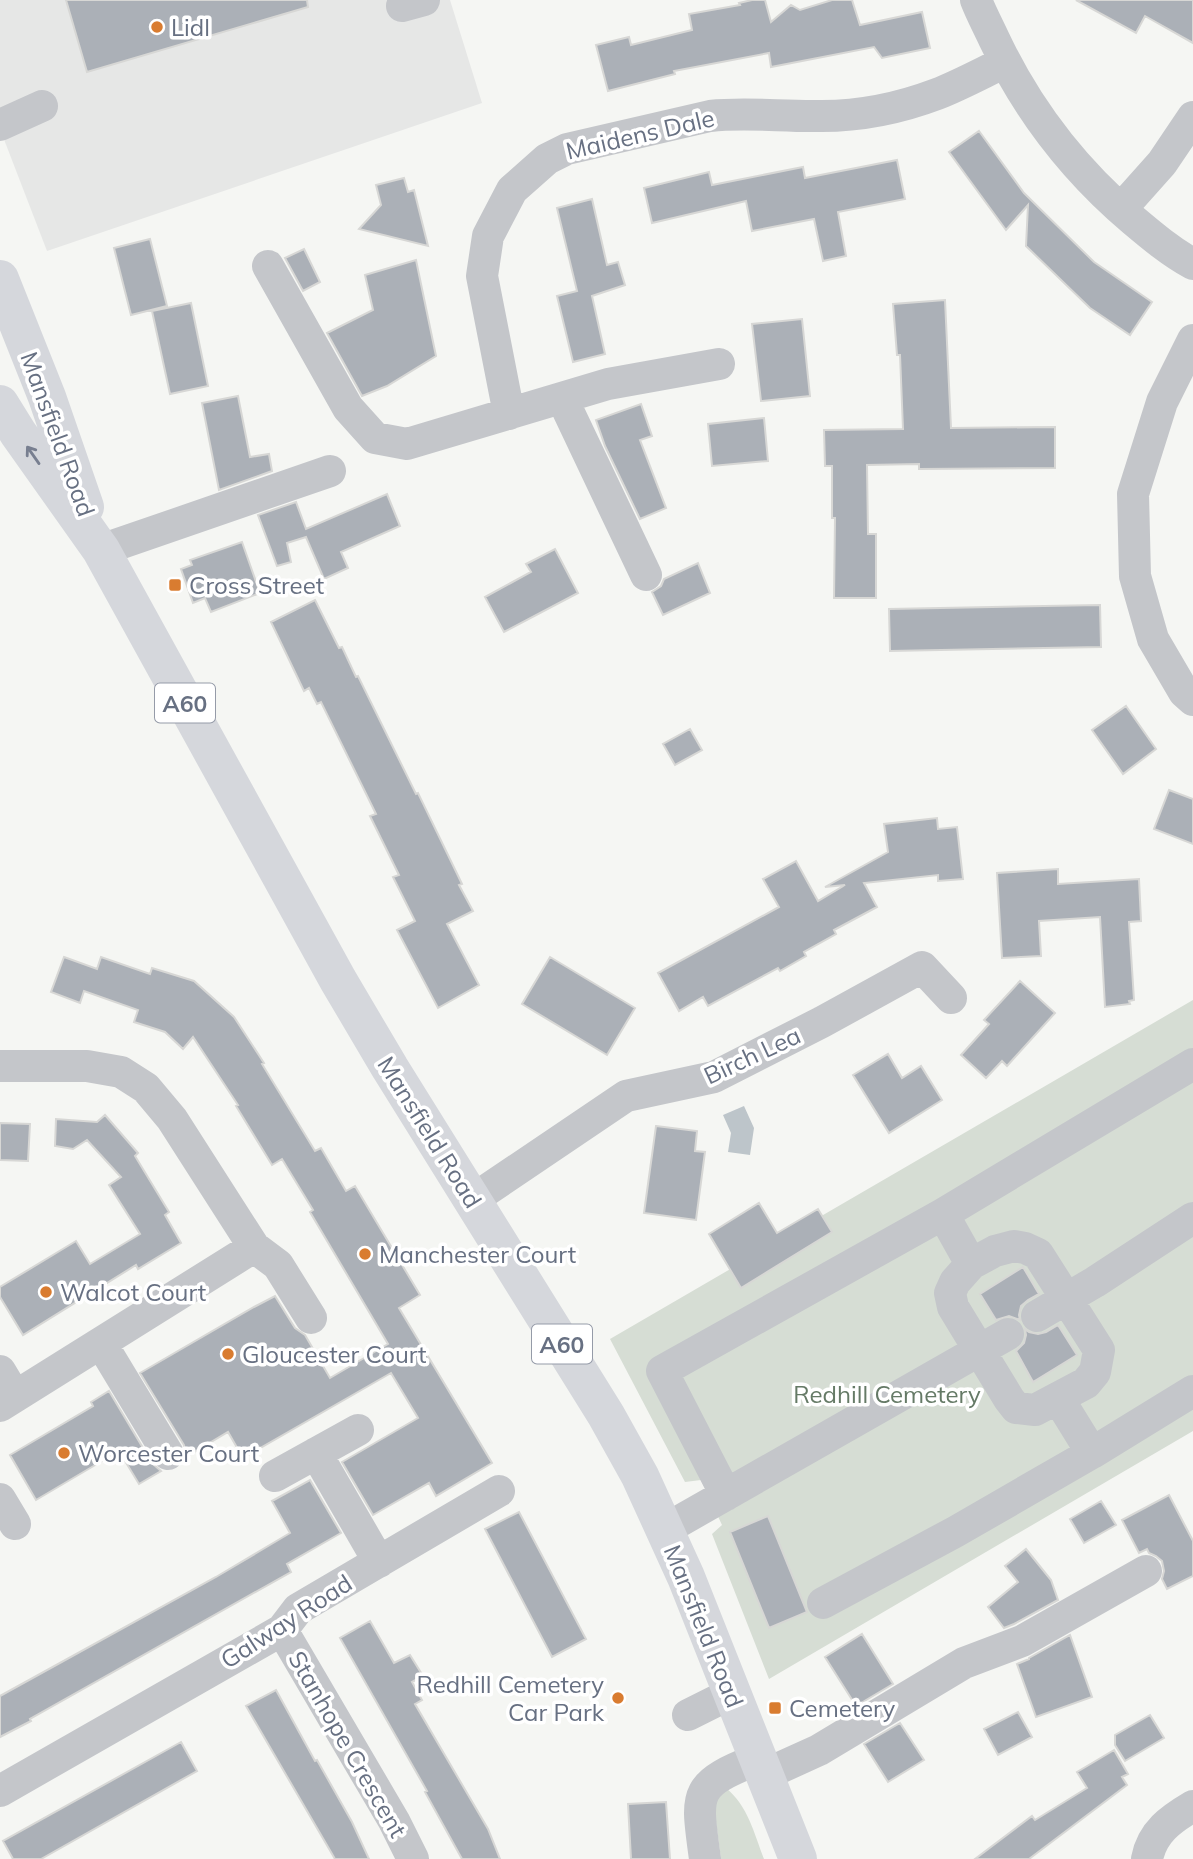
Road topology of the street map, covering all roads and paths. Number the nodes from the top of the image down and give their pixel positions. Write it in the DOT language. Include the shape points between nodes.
graph roads {
  1 [pos="976,0"];
  2 [pos="1004,62"];
  3 [pos="42,106"];
  4 [pos="1193,117"];
  5 [pos="0,125"];
  6 [pos="1121,209"];
  7 [pos="1193,264"];
  8 [pos="268,266"];
  9 [pos="0,279"];
  10 [pos="1193,340"];
  11 [pos="719,364"];
  12 [pos="562,398"];
  13 [pos="0,404"];
  14 [pos="509,414"];
  15 [pos="330,471"];
  16 [pos="101,551"];
  17 [pos="646,575"];
  18 [pos="1193,700"];
  19 [pos="951,998"];
  20 [pos="0,1066"];
  21 [pos="1190,1071"];
  22 [pos="472,1200"];
  23 [pos="943,1214"];
  24 [pos="1193,1218"];
  25 [pos="254,1247"];
  26 [pos="971,1264"];
  27 [pos="1067,1298"];
  28 [pos="1037,1317"];
  29 [pos="311,1318"];
  30 [pos="1008,1334"];
  31 [pos="101,1343"];
  32 [pos="979,1350"];
  33 [pos="5,1391"];
  34 [pos="1193,1391"];
  35 [pos="1058,1398"];
  36 [pos="358,1430"];
  37 [pos="316,1453"];
  38 [pos="1092,1453"];
  39 [pos="168,1454"];
  40 [pos="275,1476"];
  41 [pos="499,1491"];
  42 [pos="726,1495"];
  43 [pos="664,1530"];
  44 [pos="379,1562"];
  45 [pos="1146,1571"];
  46 [pos="824,1603"];
  47 [pos="282,1630"];
  48 [pos="732,1693"];
  49 [pos="688,1715"];
  50 [pos="761,1767"];
  51 [pos="0,1791"];
  52 [pos="1193,1806"];
  53 [pos="413,1859"];
  54 [pos="705,1859"];
  55 [pos="798,1859"];
  56 [pos="1147,1859"];
  1 -- 2 [label="street"];
  2 -- 6 [label="street" via="1048,132"];
  2 -- 14 [label="street, Maidens Dale" via="938,94 897,107 823,116 710,116 567,149 547,159 512,190 488,236 482,276"];
  3 -- 5 [label="street"];
  4 -- 6 [label="street" via="1162,163"];
  6 -- 7 [label="street"];
  8 -- 14 [label="street" via="348,408 375,438 407,444"];
  9 -- 16 [label="highway, Mansfield Road / A60"];
  10 -- 18 [label="street" via="1162,402 1133,494 1135,576 1153,639"];
  11 -- 12 [label="street" via="608,384"];
  12 -- 14 [label="street"];
  12 -- 17 [label="street"];
  16 -- 13 [label="highway, Mansfield Road / A60, one-way"];
  15 -- 16 [label="street"];
  16 -- 22 [label="highway, Mansfield Road / A60" via="338,980"];
  19 -- 22 [label="street, Birch Lea" via="922,967 714,1077 626,1096"];
  20 -- 25 [label="street" via="87,1066 121,1072 146,1088 172,1119"];
  21 -- 23 [label="street"];
  22 -- 43 [label="highway, Mansfield Road / A60" via="606,1415"];
  23 -- 26 [label="street"];
  23 -- 42 [label="street" via="662,1371"];
  24 -- 27 [label="street"];
  25 -- 29 [label="street" via="278,1265"];
  25 -- 31 [label="street"];
  26 -- 27 [label="street" via="995,1251 1026,1248 1038,1254"];
  26 -- 32 [label="street" via="950,1293 953,1307"];
  27 -- 28 [label="street"];
  27 -- 35 [label="street" via="1098,1350 1095,1372 1086,1383"];
  30 -- 32 [label="street"];
  31 -- 33 [label="street"];
  31 -- 39 [label="street"];
  32 -- 35 [label="street" via="1016,1408 1035,1410"];
  32 -- 42 [label="street"];
  34 -- 38 [label="street"];
  35 -- 38 [label="street"];
  36 -- 37 [label="street"];
  37 -- 40 [label="street"];
  37 -- 44 [label="street"];
  38 -- 46 [label="street"];
  41 -- 44 [label="street, Galway Road"];
  42 -- 43 [label="street"];
  43 -- 48 [label="highway, Mansfield Road / A60"];
  44 -- 47 [label="street, Galway Road" via="298,1609"];
  45 -- 50 [label="street" via="1022,1641 964,1662 819,1750"];
  47 -- 51 [label="street, Galway Road"];
  47 -- 53 [label="street, Stanhope Crescent"];
  48 -- 49 [label="street"];
  48 -- 50 [label="highway, Mansfield Road / A60"];
  50 -- 54 [label="street" via="730,1770 704,1789 699,1805"];
  50 -- 55 [label="highway, Mansfield Road / A60"];
  52 -- 56 [label="street" via="1155,1835"];
}
